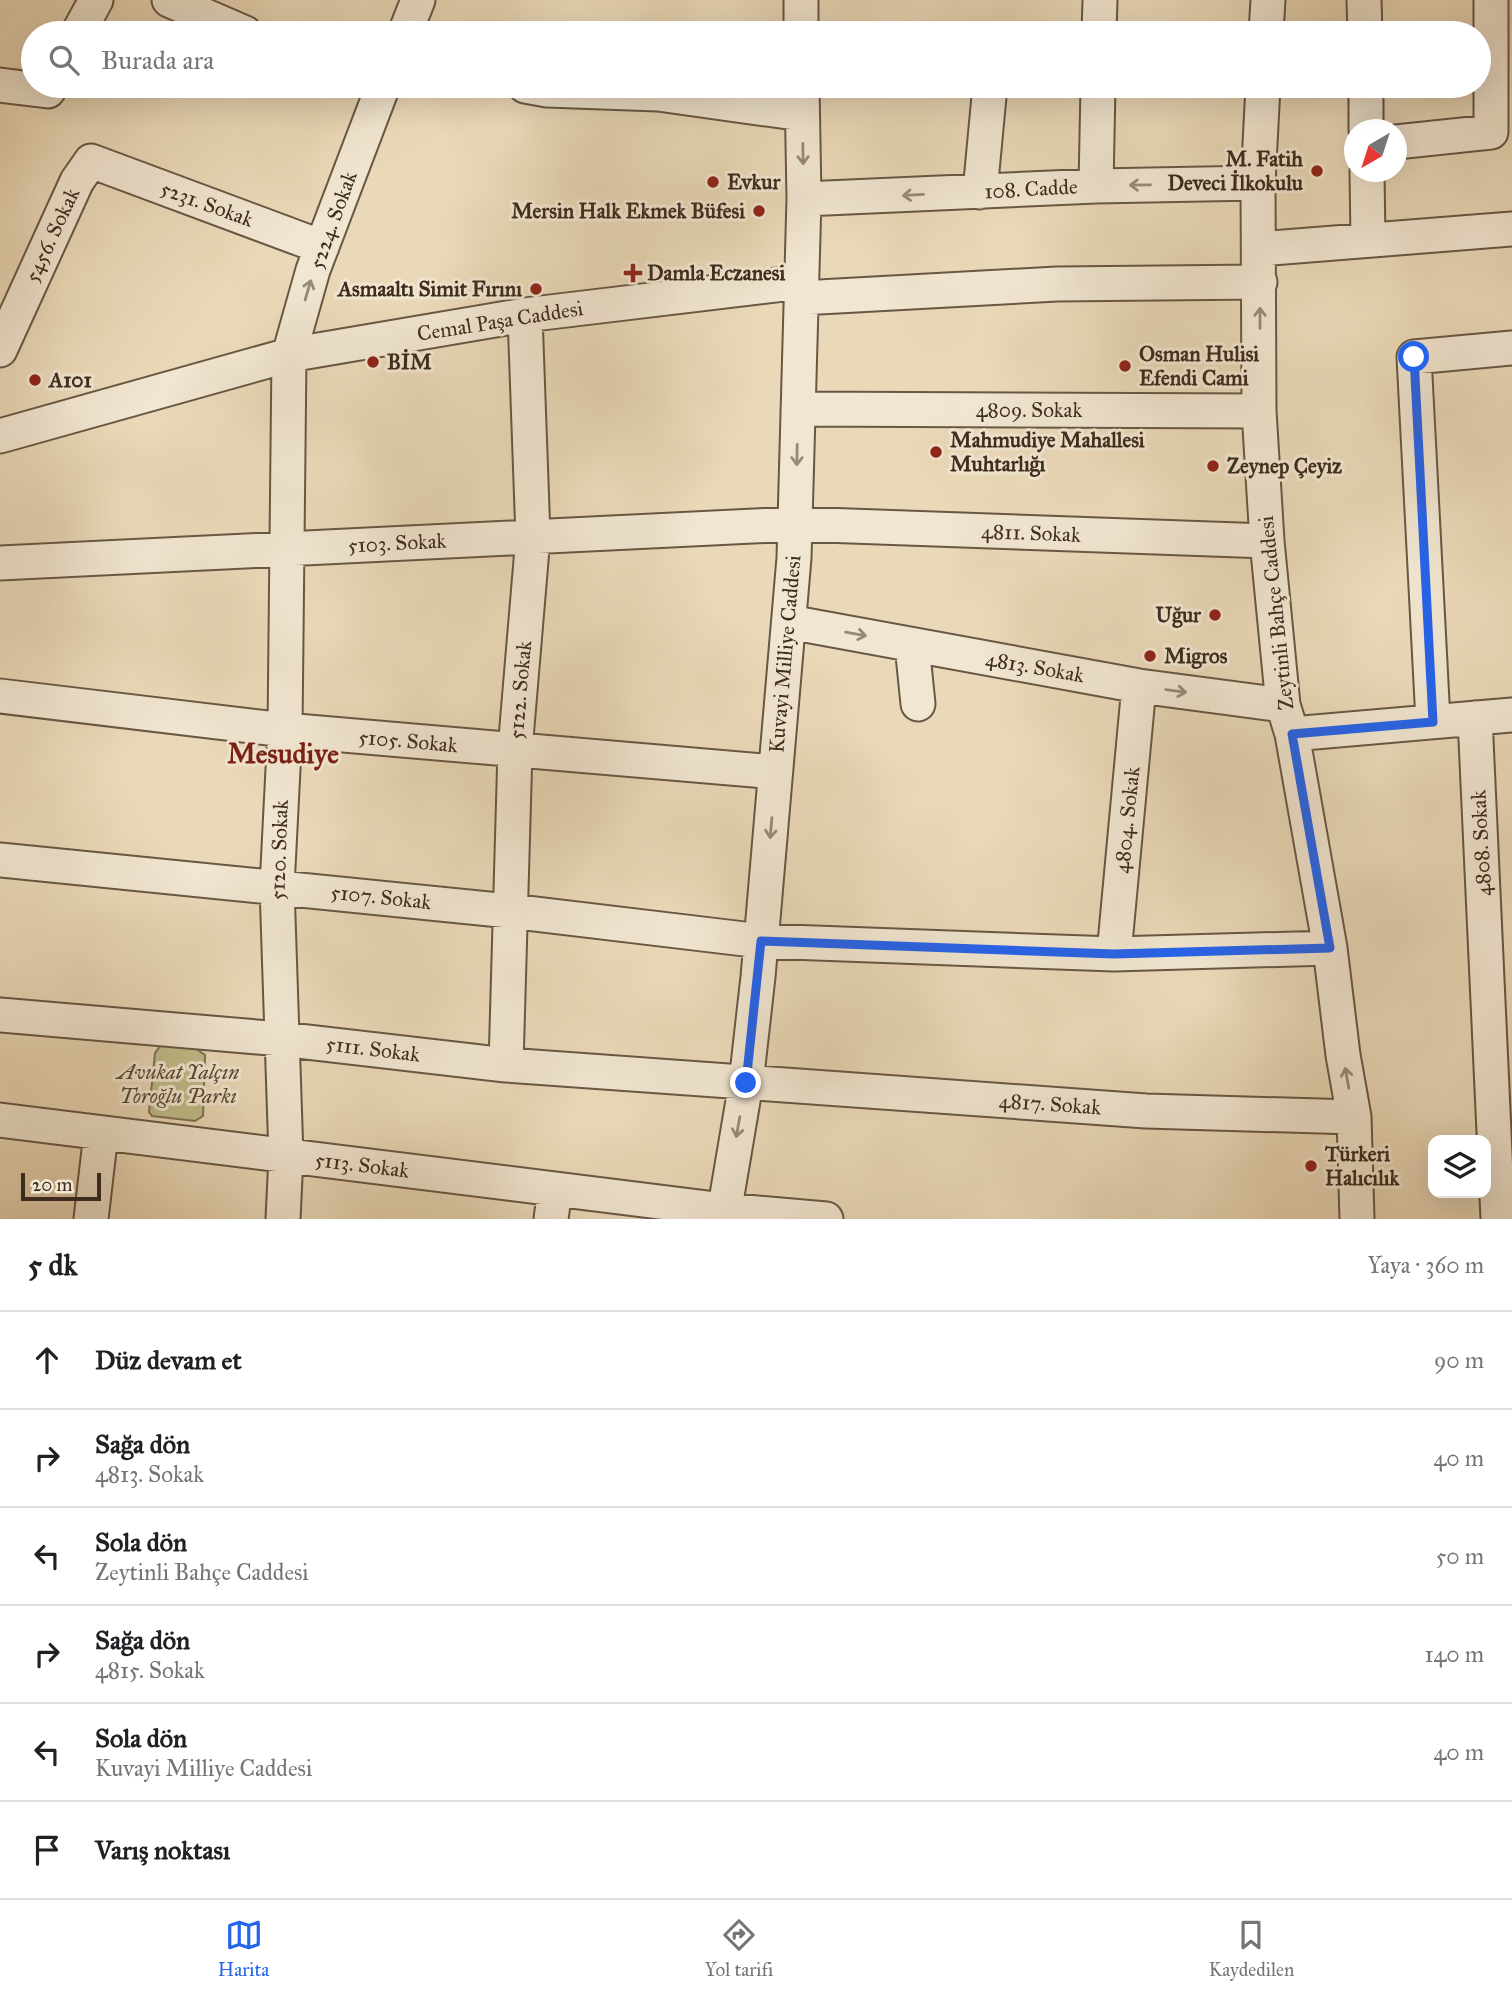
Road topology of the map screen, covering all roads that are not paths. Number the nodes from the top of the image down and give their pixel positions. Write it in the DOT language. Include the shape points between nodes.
graph roads {
  1 [pos="96,0"];
  2 [pos="169,0"];
  3 [pos="418,0"];
  4 [pos="801,0"];
  5 [pos="1100,0"];
  6 [pos="1268,0"];
  7 [pos="1364,0"];
  8 [pos="1491,0"];
  9 [pos="85,21"];
  10 [pos="217,21"];
  11 [pos="410,21"];
  12 [pos="801,21"];
  13 [pos="1099,21"];
  14 [pos="1267,21"];
  15 [pos="1364,21"];
  16 [pos="1501,84"];
  17 [pos="0,85"];
  18 [pos="21,87"];
  19 [pos="378,98"];
  20 [pos="754,98"];
  21 [pos="989,98"];
  22 [pos="1098,98"];
  23 [pos="1262,98"];
  24 [pos="1366,98"];
  25 [pos="802,100"];
  26 [pos="1366,119"];
  27 [pos="1407,141"];
  28 [pos="91,161"];
  29 [pos="1367,182"];
  30 [pos="1258,183"];
  31 [pos="1096,186"];
  32 [pos="980,192"];
  33 [pos="804,200"];
  34 [pos="1512,229"];
  35 [pos="1368,240"];
  36 [pos="322,247"];
  37 [pos="1259,249"];
  38 [pos="1259,282"];
  39 [pos="801,290"];
  40 [pos="525,315"];
  41 [pos="1512,348"];
  42 [pos="0,350"];
  43 [pos="289,355"];
  44 [pos="798,409"];
  45 [pos="1259,411"];
  46 [pos="0,436"];
  47 [pos="795,524"];
  48 [pos="533,537"];
  49 [pos="1267,541"];
  50 [pos="285,549"];
  51 [pos="0,563"];
  52 [pos="789,622"];
  53 [pos="912,645"];
  54 [pos="1139,686"];
  55 [pos="0,696"];
  56 [pos="918,704"];
  57 [pos="1512,715"];
  58 [pos="1475,718"];
  59 [pos="1287,719"];
  60 [pos="1433,722"];
  61 [pos="285,730"];
  62 [pos="515,750"];
  63 [pos="775,772"];
  64 [pos="0,860"];
  65 [pos="277,887"];
  66 [pos="510,911"];
  67 [pos="761,941"];
  68 [pos="1330,948"];
  69 [pos="1114,954"];
  70 [pos="0,1015"];
  71 [pos="281,1039"];
  72 [pos="506,1065"];
  73 [pos="746,1083"];
  74 [pos="1354,1117"];
  75 [pos="0,1120"];
  76 [pos="101,1133"];
  77 [pos="286,1156"];
  78 [pos="553,1204"];
  79 [pos="723,1215"];
  80 [pos="91,1219"];
  81 [pos="283,1219"];
  82 [pos="826,1219"];
  83 [pos="1357,1219"];
  84 [pos="1498,1219"];
  1 -- 9 [label="street"];
  2 -- 10 [label="street"];
  3 -- 11 [label="street"];
  4 -- 12 [label="street"];
  5 -- 13 [label="street"];
  6 -- 14 [label="street"];
  7 -- 15 [label="street"];
  8 -- 16 [label="street"];
  16 -- 27 [label="street" via="1491,132"];
  17 -- 18 [label="street"];
  19 -- 36 [label="street, 5224. Sokak"];
  20 -- 25 [label="street"];
  21 -- 32 [label="street"];
  22 -- 31 [label="street"];
  23 -- 30 [label="street, Zeytinli Bahçe Caddesi"];
  24 -- 26 [label="street"];
  25 -- 33 [label="street, Kuvayi Milliye Caddesi, one-way"];
  28 -- 36 [label="street, 5231. Sokak"];
  28 -- 42 [label="street, 5456. Sokak" via="77,181"];
  29 -- 35 [label="street"];
  30 -- 31 [label="street, 108. Cadde, one-way"];
  30 -- 37 [label="street, Zeytinli Bahçe Caddesi"];
  31 -- 32 [label="street, 108. Cadde"];
  32 -- 33 [label="street, 108. Cadde, one-way"];
  33 -- 39 [label="street, Kuvayi Milliye Caddesi"];
  34 -- 35 [label="street"];
  35 -- 37 [label="street"];
  43 -- 36 [label="street, 5224. Sokak, one-way"];
  37 -- 38 [label="street, Zeytinli Bahçe Caddesi"];
  38 -- 39 [label="street, Cemal Paşa Caddesi"];
  45 -- 38 [label="street, Zeytinli Bahçe Caddesi, one-way"];
  39 -- 40 [label="street, Cemal Paşa Caddesi"];
  39 -- 44 [label="street, Kuvayi Milliye Caddesi"];
  40 -- 43 [label="street, Cemal Paşa Caddesi"];
  40 -- 48 [label="street, 5122. Sokak"];
  41 -- 60 [label="street" via="1414,357"];
  43 -- 46 [label="street, Cemal Paşa Caddesi"];
  43 -- 50 [label="street, 5120. Sokak"];
  44 -- 45 [label="street, 4809. Sokak"];
  44 -- 47 [label="street, Kuvayi Milliye Caddesi, one-way"];
  45 -- 49 [label="street, Zeytinli Bahçe Caddesi"];
  47 -- 48 [label="street, 5103. Sokak"];
  47 -- 49 [label="street, 4811. Sokak"];
  47 -- 52 [label="street, Kuvayi Milliye Caddesi"];
  48 -- 50 [label="street, 5103. Sokak"];
  48 -- 62 [label="street, 5122. Sokak"];
  49 -- 59 [label="street, Zeytinli Bahçe Caddesi"];
  50 -- 51 [label="street, 5103. Sokak"];
  50 -- 61 [label="street, 5120. Sokak"];
  52 -- 53 [label="street, 4813. Sokak, one-way"];
  52 -- 63 [label="street, Kuvayi Milliye Caddesi"];
  53 -- 54 [label="street, 4813. Sokak"];
  53 -- 56 [label="street"];
  54 -- 59 [label="street, 4813. Sokak, one-way"];
  54 -- 69 [label="street, 4804. Sokak"];
  55 -- 61 [label="street, 5105. Sokak"];
  57 -- 58 [label="street, 4813. Sokak"];
  58 -- 60 [label="street, 4813. Sokak"];
  58 -- 84 [label="street, 4808. Sokak"];
  59 -- 60 [label="street, 4813. Sokak"];
  59 -- 68 [label="street, Zeytinli Bahçe Caddesi"];
  61 -- 62 [label="street, 5105. Sokak"];
  61 -- 65 [label="street, 5120. Sokak"];
  62 -- 63 [label="street, 5105. Sokak"];
  62 -- 66 [label="street, 5122. Sokak"];
  63 -- 67 [label="street, Kuvayi Milliye Caddesi, one-way"];
  64 -- 65 [label="street, 5107. Sokak"];
  65 -- 66 [label="street, 5107. Sokak"];
  65 -- 71 [label="street, 5120. Sokak"];
  66 -- 67 [label="street, 5107. Sokak"];
  66 -- 72 [label="street, 5122. Sokak"];
  67 -- 69 [label="street, 5107. Sokak"];
  67 -- 73 [label="street, Kuvayi Milliye Caddesi"];
  68 -- 69 [label="street, 5107. Sokak"];
  74 -- 68 [label="street, Zeytinli Bahçe Caddesi, one-way"];
  70 -- 71 [label="street, 5111. Sokak"];
  71 -- 72 [label="street, 5111. Sokak"];
  71 -- 77 [label="street, 5120. Sokak"];
  72 -- 73 [label="street, 5111. Sokak"];
  73 -- 74 [label="street, 4817. Sokak" via="1146,1111"];
  73 -- 79 [label="street, Kuvayi Milliye Caddesi, one-way"];
  74 -- 83 [label="street, Zeytinli Bahçe Caddesi"];
  75 -- 76 [label="street, 5113. Sokak"];
  76 -- 77 [label="street, 5113. Sokak"];
  76 -- 80 [label="street"];
  77 -- 78 [label="street, 5113. Sokak"];
  77 -- 81 [label="street, 5120. Sokak"];
  78 -- 79 [label="street, 5113. Sokak"];
  79 -- 82 [label="street, 5113. Sokak"];
}
